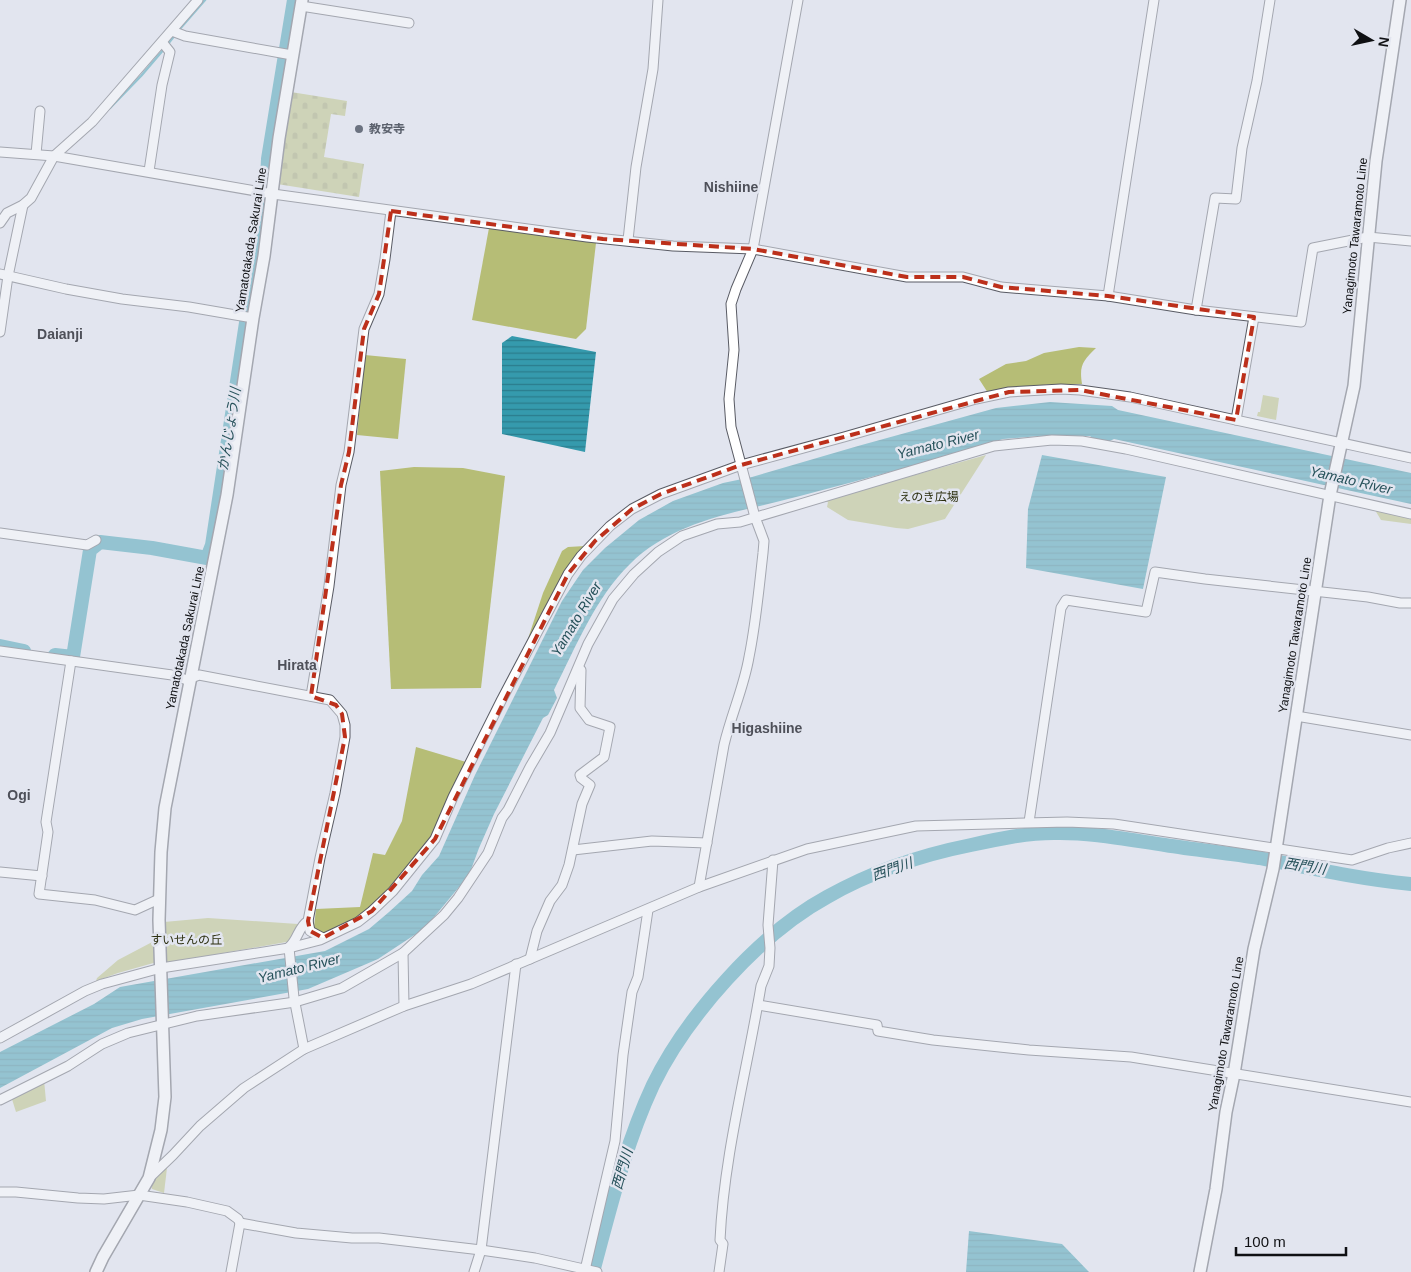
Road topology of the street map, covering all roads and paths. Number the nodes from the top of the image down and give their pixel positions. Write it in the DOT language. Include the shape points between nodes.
graph roads {
  1 [pos="198,0"];
  2 [pos="658,0"];
  3 [pos="798,0"];
  4 [pos="1154,0"];
  5 [pos="1270,0"];
  6 [pos="1400,0"];
  7 [pos="301,3"];
  8 [pos="409,23"];
  9 [pos="172,31"];
  10 [pos="162,42"];
  11 [pos="288,55"];
  12 [pos="40,111"];
  13 [pos="0,152"];
  14 [pos="36,154"];
  15 [pos="54,156"];
  16 [pos="149,171"];
  17 [pos="268,193"];
  18 [pos="23,205"];
  19 [pos="391,211"];
  20 [pos="0,223"];
  21 [pos="1368,237"];
  22 [pos="628,240"];
  23 [pos="1411,241"];
  24 [pos="753,249"];
  25 [pos="4,275"];
  26 [pos="1108,296"];
  27 [pos="1196,310"];
  28 [pos="249,317"];
  29 [pos="1254,317"];
  30 [pos="0,332"];
  31 [pos="1236,420"];
  32 [pos="1341,444"];
  33 [pos="1411,458"];
  34 [pos="741,466"];
  35 [pos="1330,494"];
  36 [pos="1411,514"];
  37 [pos="755,515"];
  38 [pos="0,533"];
  39 [pos="96,540"];
  40 [pos="1315,590"];
  41 [pos="1411,603"];
  42 [pos="0,651"];
  43 [pos="70,661"];
  44 [pos="581,663"];
  45 [pos="190,679"];
  46 [pos="311,696"];
  47 [pos="1296,716"];
  48 [pos="1411,735"];
  49 [pos="1028,822"];
  50 [pos="707,843"];
  51 [pos="1411,843"];
  52 [pos="573,850"];
  53 [pos="1275,852"];
  54 [pos="773,860"];
  55 [pos="0,872"];
  56 [pos="42,876"];
  57 [pos="699,887"];
  58 [pos="159,899"];
  59 [pos="648,910"];
  60 [pos="308,921"];
  61 [pos="323,938"];
  62 [pos="289,949"];
  63 [pos="403,953"];
  64 [pos="530,959"];
  65 [pos="516,964"];
  66 [pos="161,970"];
  67 [pos="295,1000"];
  68 [pos="758,1005"];
  69 [pos="404,1006"];
  70 [pos="163,1023"];
  71 [pos="0,1038"];
  72 [pos="304,1049"];
  73 [pos="1234,1074"];
  74 [pos="0,1100"];
  75 [pos="1411,1102"];
  76 [pos="149,1178"];
  77 [pos="0,1192"];
  78 [pos="139,1195"];
  79 [pos="240,1224"];
  80 [pos="481,1250"];
  81 [pos="590,1271"];
  82 [pos="96,1272"];
  83 [pos="231,1272"];
  84 [pos="474,1272"];
  85 [pos="719,1272"];
  86 [pos="1200,1272"];
  1 -- 9 [label="street"];
  2 -- 22 [label="street" via="653,69 636,167"];
  3 -- 24 [label="street"];
  4 -- 26 [label="street"];
  5 -- 27 [label="street" via="1242,148 1236,199 1215,198"];
  6 -- 21 [label="main road, Yanagimoto Tawaramoto Line"];
  7 -- 8 [label="street"];
  7 -- 11 [label="main road, Yamatotakada Sakurai Line"];
  9 -- 10 [label="street"];
  9 -- 11 [label="street"];
  10 -- 15 [label="street" via="92,122"];
  10 -- 16 [label="street" via="170,52"];
  11 -- 17 [label="main road, Yamatotakada Sakurai Line" via="279,138"];
  12 -- 14 [label="street"];
  13 -- 14 [label="street"];
  14 -- 15 [label="street"];
  15 -- 16 [label="street"];
  15 -- 18 [label="street" via="31,198"];
  16 -- 17 [label="street"];
  17 -- 19 [label="street"];
  17 -- 28 [label="main road, Yamatotakada Sakurai Line" via="264,256"];
  18 -- 20 [label="street" via="6,213"];
  18 -- 25 [label="street"];
  19 -- 22 [label="street"];
  19 -- 46 [label="street" via="379,294 364,329 349,452 341,485"];
  21 -- 23 [label="street"];
  21 -- 29 [label="street" via="1313,248 1301,322"];
  21 -- 32 [label="main road, Yanagimoto Tawaramoto Line" via="1354,386"];
  22 -- 24 [label="street" via="673,246"];
  24 -- 26 [label="street" via="907,277 963,277 1000,287"];
  24 -- 34 [label="street" via="731,304 734,350 729,399 731,428"];
  25 -- 28 [label="street" via="122,299"];
  25 -- 30 [label="street"];
  26 -- 27 [label="street"];
  27 -- 29 [label="street"];
  28 -- 45 [label="main road, Yamatotakada Sakurai Line" via="227,495"];
  29 -- 31 [label="street"];
  31 -- 32 [label="street"];
  31 -- 34 [label="street" via="1130,397 1080,390 1009,392 976,398"];
  32 -- 33 [label="street"];
  32 -- 35 [label="main road, Yanagimoto Tawaramoto Line"];
  34 -- 37 [label="street"];
  34 -- 61 [label="street" via="660,494 632,509 581,556 568,574 502,699 435,839 372,911 358,922"];
  35 -- 36 [label="street"];
  35 -- 37 [label="street" via="1126,449 1082,441 1052,440 994,446"];
  35 -- 40 [label="main road, Yanagimoto Tawaramoto Line"];
  37 -- 44 [label="street" via="740,522 701,528 658,552 613,599"];
  37 -- 50 [label="street" via="764,541 749,657 727,730"];
  38 -- 39 [label="street" via="87,545"];
  40 -- 41 [label="street"];
  40 -- 47 [label="main road, Yanagimoto Tawaramoto Line"];
  40 -- 49 [label="street" via="1155,572 1146,612 1066,600 1061,608"];
  42 -- 43 [label="street"];
  43 -- 45 [label="street"];
  43 -- 56 [label="street" via="46,822 48,832"];
  44 -- 52 [label="street" via="580,708 589,720 610,727 604,757 580,775 590,785 582,804"];
  44 -- 63 [label="street" via="550,733 502,818 488,853 444,915"];
  45 -- 46 [label="street" via="199,675"];
  45 -- 58 [label="main road, Yamatotakada Sakurai Line" via="165,808"];
  46 -- 60 [label="street" via="330,700 336,705 342,714 345,737"];
  47 -- 48 [label="street"];
  47 -- 53 [label="main road, Yanagimoto Tawaramoto Line"];
  49 -- 53 [label="street" via="1114,824"];
  49 -- 54 [label="street" via="902,828"];
  50 -- 52 [label="street" via="652,841"];
  50 -- 57 [label="street"];
  51 -- 53 [label="street" via="1352,860"];
  52 -- 64 [label="street" via="562,885 550,900 537,931"];
  53 -- 73 [label="main road, Yanagimoto Tawaramoto Line" via="1254,950"];
  54 -- 57 [label="street"];
  54 -- 68 [label="street" via="768,925 769,966"];
  55 -- 56 [label="street"];
  56 -- 58 [label="street" via="39,894 95,900 135,910"];
  57 -- 59 [label="street"];
  58 -- 66 [label="main road, Yamatotakada Sakurai Line"];
  59 -- 64 [label="street"];
  59 -- 81 [label="street" via="638,977 632,992 615,1140"];
  60 -- 61 [label="street" via="310,931"];
  60 -- 62 [label="street" via="302,924 295,943"];
  61 -- 62 [label="street"];
  62 -- 66 [label="street"];
  62 -- 67 [label="street"];
  63 -- 67 [label="street" via="342,988"];
  63 -- 69 [label="street"];
  64 -- 65 [label="street"];
  65 -- 69 [label="street" via="471,984"];
  65 -- 80 [label="street"];
  66 -- 70 [label="main road, Yamatotakada Sakurai Line"];
  66 -- 71 [label="street" via="85,991"];
  67 -- 70 [label="street"];
  67 -- 72 [label="street"];
  68 -- 73 [label="street" via="877,1025 878,1030 933,1040 1114,1055"];
  68 -- 85 [label="street" via="721,1205 720,1240 723,1244"];
  69 -- 72 [label="street"];
  70 -- 74 [label="street" via="102,1044 68,1066"];
  70 -- 76 [label="main road, Yamatotakada Sakurai Line" via="165,1097"];
  72 -- 76 [label="street" via="244,1088 200,1126"];
  73 -- 75 [label="street"];
  73 -- 86 [label="main road, Yanagimoto Tawaramoto Line"];
  76 -- 78 [label="main road, Yamatotakada Sakurai Line"];
  77 -- 78 [label="street" via="104,1199"];
  78 -- 79 [label="street" via="228,1211"];
  78 -- 82 [label="main road, Yamatotakada Sakurai Line"];
  79 -- 80 [label="street" via="296,1233 379,1238"];
  79 -- 83 [label="street"];
  80 -- 81 [label="street"];
  80 -- 84 [label="street"];
}
